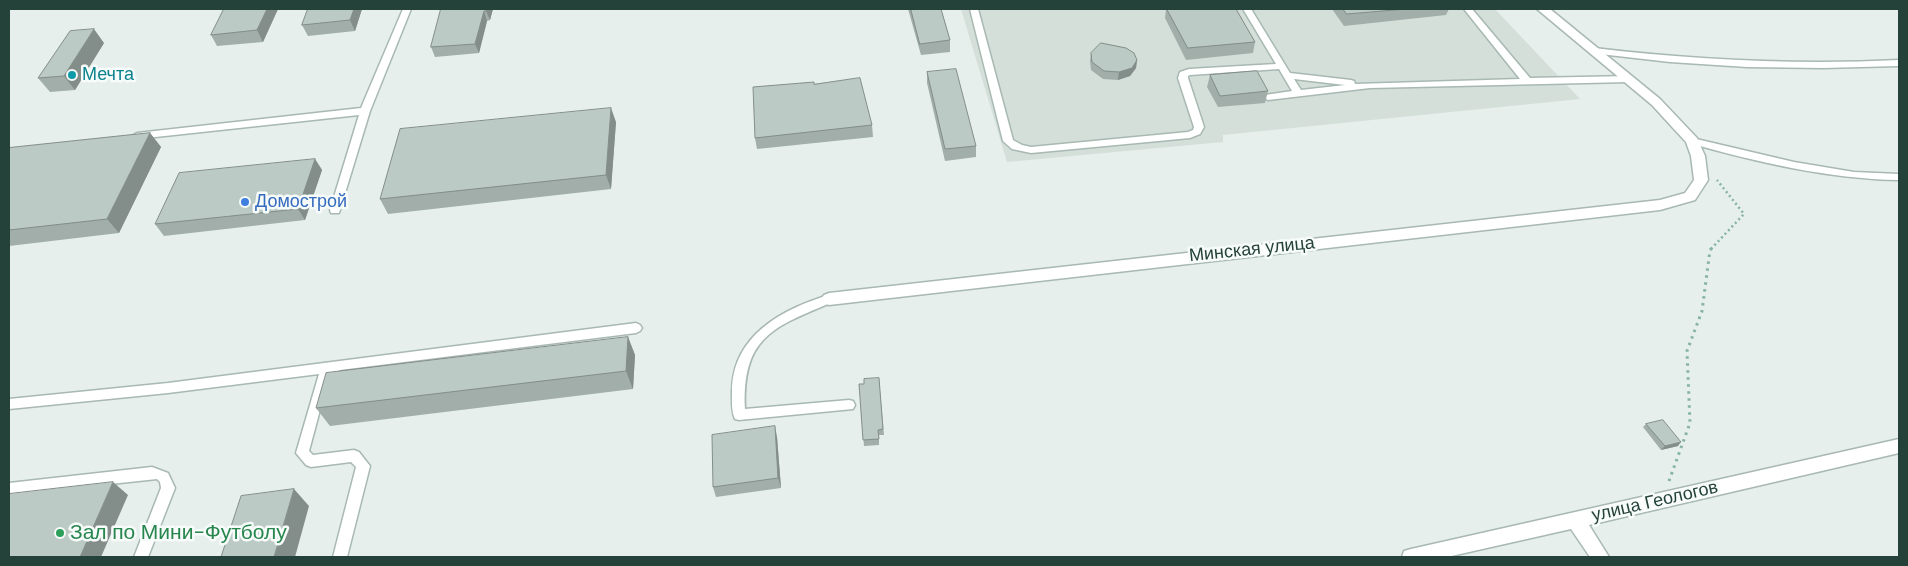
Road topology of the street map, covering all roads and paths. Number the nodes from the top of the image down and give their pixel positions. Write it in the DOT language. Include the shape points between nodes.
graph roads {
  1 [pos="407,9"];
  2 [pos="974,9"];
  3 [pos="1247,9"];
  4 [pos="1468,9"];
  5 [pos="1543,9"];
  6 [pos="1594,51"];
  7 [pos="1899,63"];
  8 [pos="1281,66"];
  9 [pos="1287,75"];
  10 [pos="1629,79"];
  11 [pos="1527,81"];
  12 [pos="1370,85"];
  13 [pos="1298,93"];
  14 [pos="1268,97"];
  15 [pos="365,111"];
  16 [pos="127,137"];
  17 [pos="1692,141"];
  18 [pos="1698,156"];
  19 [pos="1899,178"];
  20 [pos="335,210"];
  21 [pos="829,299"];
  22 [pos="636,328"];
  23 [pos="337,366"];
  24 [pos="9,404"];
  25 [pos="849,405"];
  26 [pos="1899,446"];
  27 [pos="9,489"];
  28 [pos="1662,500"];
  29 [pos="1576,520"];
  30 [pos="141,557"];
  31 [pos="340,557"];
  32 [pos="1411,557"];
  33 [pos="1600,557"];
  1 -- 15 [label="lane"];
  2 -- 8 [label="lane" via="1008,141 1022,149 1190,135 1199,127 1183,74"];
  3 -- 8 [label="lane"];
  4 -- 11 [label="lane"];
  5 -- 6 [label="street"];
  6 -- 7 [label="lane" via="1695,62"];
  6 -- 10 [label="street"];
  8 -- 9 [label="lane"];
  9 -- 12 [label="lane"];
  9 -- 13 [label="lane"];
  10 -- 11 [label="lane"];
  10 -- 17 [label="street" via="1656,102"];
  11 -- 12 [label="lane"];
  12 -- 13 [label="lane"];
  13 -- 14 [label="lane"];
  15 -- 16 [label="lane"];
  15 -- 20 [label="lane"];
  17 -- 18 [label="street"];
  17 -- 19 [label="lane" via="1794,165 1854,175"];
  18 -- 21 [label="street, Минская улица" via="1701,180 1690,197 1675,202"];
  18 -- 28 [label="path" via="1744,214 1710,250 1702,311 1687,351 1690,423"];
  21 -- 25 [label="lane" via="773,324 756,339 745,356 740,374 739,416"];
  22 -- 23 [label="lane"];
  23 -- 24 [label="lane"];
  23 -- 31 [label="lane" via="323,377 302,453 311,461 354,456 363,466"];
  26 -- 28 [label="street, улица Геологов"];
  27 -- 30 [label="lane" via="162,474 168,480 168,488"];
  28 -- 29 [label="street, улица Геологов"];
  29 -- 32 [label="street, улица Геологов"];
  29 -- 33 [label="street"];
}
